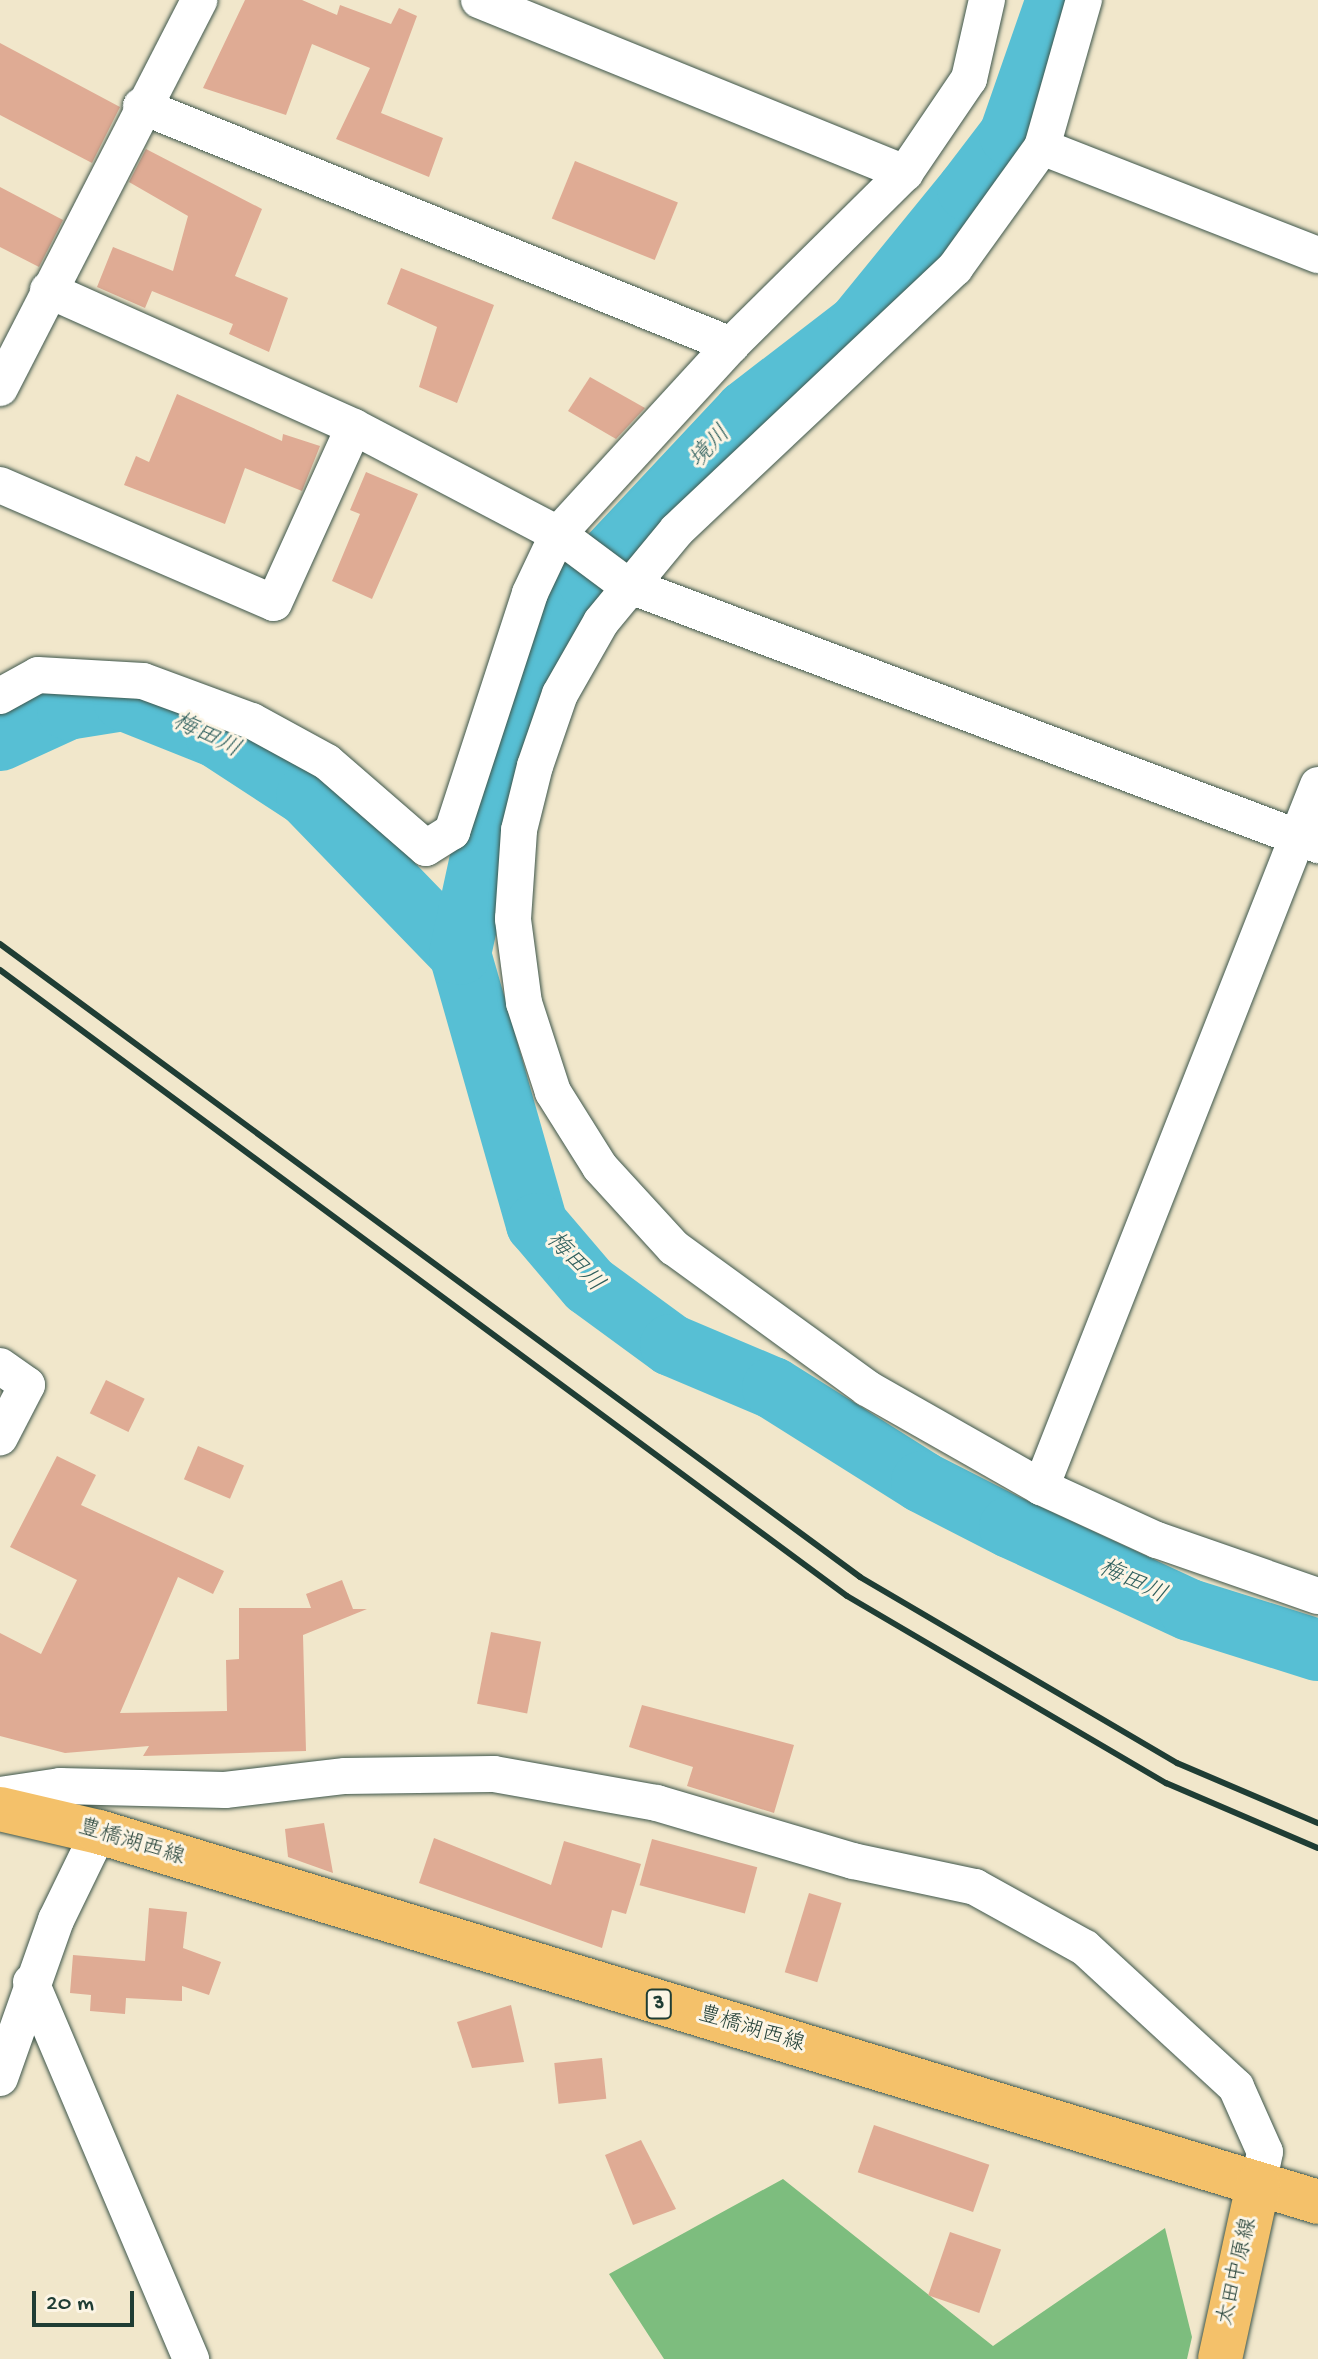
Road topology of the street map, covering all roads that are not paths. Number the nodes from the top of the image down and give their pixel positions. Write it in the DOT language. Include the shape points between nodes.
graph roads {
  1 [pos="199,0"];
  2 [pos="479,0"];
  3 [pos="987,0"];
  4 [pos="1084,0"];
  5 [pos="141,106"];
  6 [pos="1042,147"];
  7 [pos="905,173"];
  8 [pos="1318,255"];
  9 [pos="48,290"];
  10 [pos="731,345"];
  11 [pos="0,388"];
  12 [pos="354,427"];
  13 [pos="0,485"];
  14 [pos="558,534"];
  15 [pos="625,584"];
  16 [pos="0,696"];
  17 [pos="1318,785"];
  18 [pos="1308,842"];
  19 [pos="0,1366"];
  20 [pos="0,1437"];
  21 [pos="1041,1487"];
  22 [pos="1318,1596"];
  23 [pos="0,1795"];
  24 [pos="0,1809"];
  25 [pos="99,1832"];
  26 [pos="31,1982"];
  27 [pos="0,2078"];
  28 [pos="1258,2185"];
  29 [pos="1318,2202"];
  30 [pos="191,2359"];
  31 [pos="1220,2359"];
  1 -- 5 [label="street"];
  2 -- 7 [label="street"];
  3 -- 7 [label="street" via="969,79"];
  4 -- 6 [label="street"];
  5 -- 9 [label="street"];
  5 -- 10 [label="street"];
  6 -- 8 [label="street"];
  6 -- 15 [label="street" via="914,313 792,418"];
  7 -- 10 [label="street"];
  9 -- 11 [label="street"];
  9 -- 12 [label="street"];
  10 -- 14 [label="street"];
  12 -- 13 [label="street" via="274,603"];
  12 -- 14 [label="street"];
  14 -- 15 [label="street"];
  14 -- 16 [label="street" via="530,593 452,832 426,848 327,762 252,721 157,686 38,675"];
  15 -- 18 [label="street"];
  15 -- 21 [label="street" via="560,694 519,830 513,919 520,975 553,1092 600,1167 674,1248 867,1388"];
  17 -- 18 [label="street"];
  18 -- 21 [label="street"];
  19 -- 20 [label="street" via="27,1385"];
  21 -- 22 [label="street" via="1157,1540"];
  23 -- 28 [label="street" via="60,1786 225,1790 345,1776 494,1774 657,1803 853,1861 975,1887 1085,1948 1236,2087 1265,2152"];
  24 -- 25 [label="main road, 豊橋湖西線 / 3"];
  25 -- 26 [label="street"];
  25 -- 28 [label="main road, 豊橋湖西線 / 3"];
  26 -- 27 [label="street"];
  26 -- 30 [label="street"];
  28 -- 29 [label="main road, 豊橋湖西線 / 3"];
  28 -- 31 [label="main road, 太田中原線"];
}
